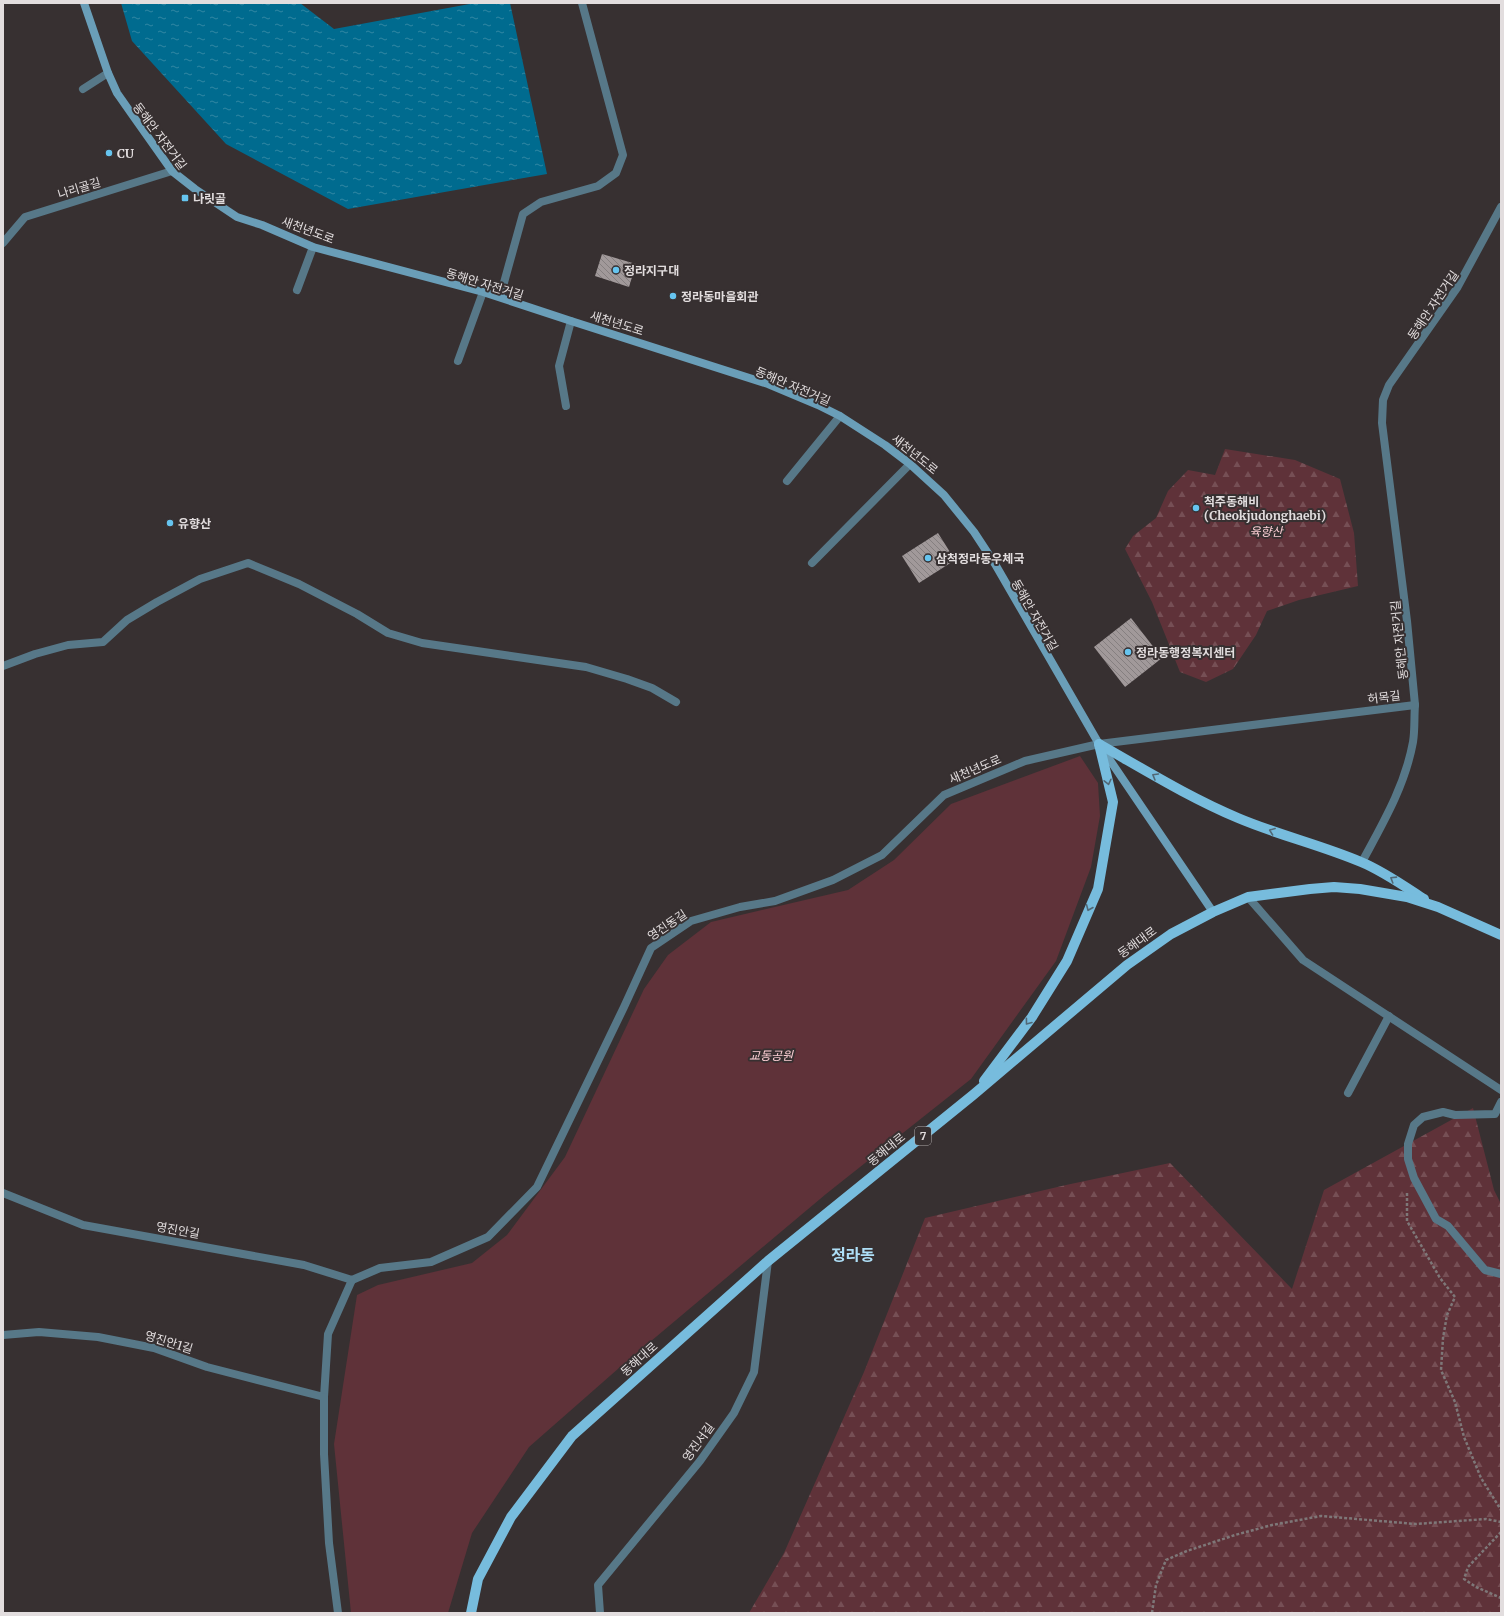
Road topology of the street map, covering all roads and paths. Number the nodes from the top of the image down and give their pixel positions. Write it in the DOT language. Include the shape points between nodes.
graph roads {
  1 [pos="84,3"];
  2 [pos="582,3"];
  3 [pos="108,73"];
  4 [pos="83,88"];
  5 [pos="172,171"];
  6 [pos="1501,207"];
  7 [pos="3,243"];
  8 [pos="313,247"];
  9 [pos="297,290"];
  10 [pos="484,292"];
  11 [pos="500,297"];
  12 [pos="571,321"];
  13 [pos="458,361"];
  14 [pos="566,406"];
  15 [pos="840,416"];
  16 [pos="910,464"];
  17 [pos="787,481"];
  18 [pos="812,563"];
  19 [pos="3,666"];
  20 [pos="676,702"];
  21 [pos="1415,705"];
  22 [pos="1099,744"];
  23 [pos="882,855"];
  24 [pos="1362,862"];
  25 [pos="1248,898"];
  26 [pos="1438,907"];
  27 [pos="1213,912"];
  28 [pos="1501,935"];
  29 [pos="1389,1016"];
  30 [pos="1501,1090"];
  31 [pos="1348,1093"];
  32 [pos="973,1095"];
  33 [pos="1501,1102"];
  34 [pos="1414,1178"];
  35 [pos="3,1193"];
  36 [pos="768,1261"];
  37 [pos="1501,1274"];
  38 [pos="352,1280"];
  39 [pos="3,1335"];
  40 [pos="324,1397"];
  41 [pos="1501,1510"];
  42 [pos="1501,1522"];
  43 [pos="1501,1532"];
  44 [pos="1501,1598"];
  45 [pos="338,1613"];
  46 [pos="471,1613"];
  47 [pos="600,1613"];
  48 [pos="1152,1613"];
  1 -- 3 [label="street, 새천년도로"];
  2 -- 11 [label="street" via="623,155 616,173 598,186 541,202 523,214"];
  3 -- 4 [label="street"];
  3 -- 5 [label="street, 새천년도로" via="117,93"];
  5 -- 7 [label="street, 나리골길" via="25,216"];
  5 -- 8 [label="street, 새천년도로" via="237,217"];
  6 -- 21 [label="street, 허목길" via="1457,288 1389,385 1383,400 1382,423"];
  8 -- 9 [label="street"];
  8 -- 10 [label="street, 새천년도로"];
  10 -- 11 [label="street, 새천년도로"];
  10 -- 13 [label="street"];
  11 -- 12 [label="street, 새천년도로"];
  12 -- 14 [label="street" via="559,366"];
  12 -- 15 [label="street, 새천년도로" via="768,384"];
  15 -- 16 [label="street, 새천년도로"];
  15 -- 17 [label="street"];
  16 -- 18 [label="street"];
  16 -- 22 [label="street, 새천년도로" via="944,495 974,532"];
  19 -- 20 [label="street" via="68,644 103,642 127,620 157,602 200,579 248,563 299,584 388,633 422,643 586,667 640,683"];
  21 -- 22 [label="street, 허목길"];
  21 -- 24 [label="street" via="1413,740 1403,783"];
  22 -- 23 [label="street, 새천년도로" via="1025,761 944,794"];
  24 -- 22 [label="main road, one-way" via="1238,818 1174,787"];
  22 -- 27 [label="street, 새천년도로"];
  22 -- 32 [label="main road, one-way" via="1113,802 1098,889 1067,961 1032,1017"];
  23 -- 38 [label="street, 영진동길" via="833,880 775,901 740,907 691,921 651,948 537,1187 488,1237 431,1262 380,1268"];
  26 -- 24 [label="main road, one-way"];
  25 -- 26 [label="main road, 동해대로 / 7" via="1334,887 1384,892"];
  25 -- 27 [label="main road, 동해대로 / 7"];
  25 -- 29 [label="street" via="1302,960"];
  26 -- 28 [label="main road, 동해대로 / 7"];
  27 -- 32 [label="main road, 동해대로 / 7" via="1171,934 1127,965"];
  29 -- 30 [label="street"];
  29 -- 31 [label="street"];
  32 -- 36 [label="main road, 동해대로 / 7"];
  33 -- 34 [label="street" via="1495,1114 1455,1115 1443,1112 1423,1117 1414,1125 1408,1144 1408,1159"];
  34 -- 37 [label="street" via="1436,1219 1448,1226 1484,1270"];
  34 -- 41 [label="path" via="1407,1192 1408,1221 1440,1278 1455,1297 1447,1315 1441,1370 1455,1402 1464,1437 1481,1478"];
  35 -- 38 [label="street, 영진안길" via="83,1225 304,1265"];
  36 -- 46 [label="main road, 동해대로 / 7" via="572,1436 511,1517 478,1579"];
  36 -- 47 [label="street, 영진서길" via="754,1372 734,1413 700,1461 598,1586"];
  38 -- 40 [label="street" via="328,1334"];
  39 -- 40 [label="street, 영진안1길" via="39,1332 105,1338 154,1348 207,1367"];
  40 -- 45 [label="street" via="329,1543"];
  42 -- 48 [label="path" via="1486,1519 1416,1524 1321,1516 1272,1525 1166,1560 1156,1585"];
  43 -- 44 [label="path" via="1468,1567 1464,1579"];
}
